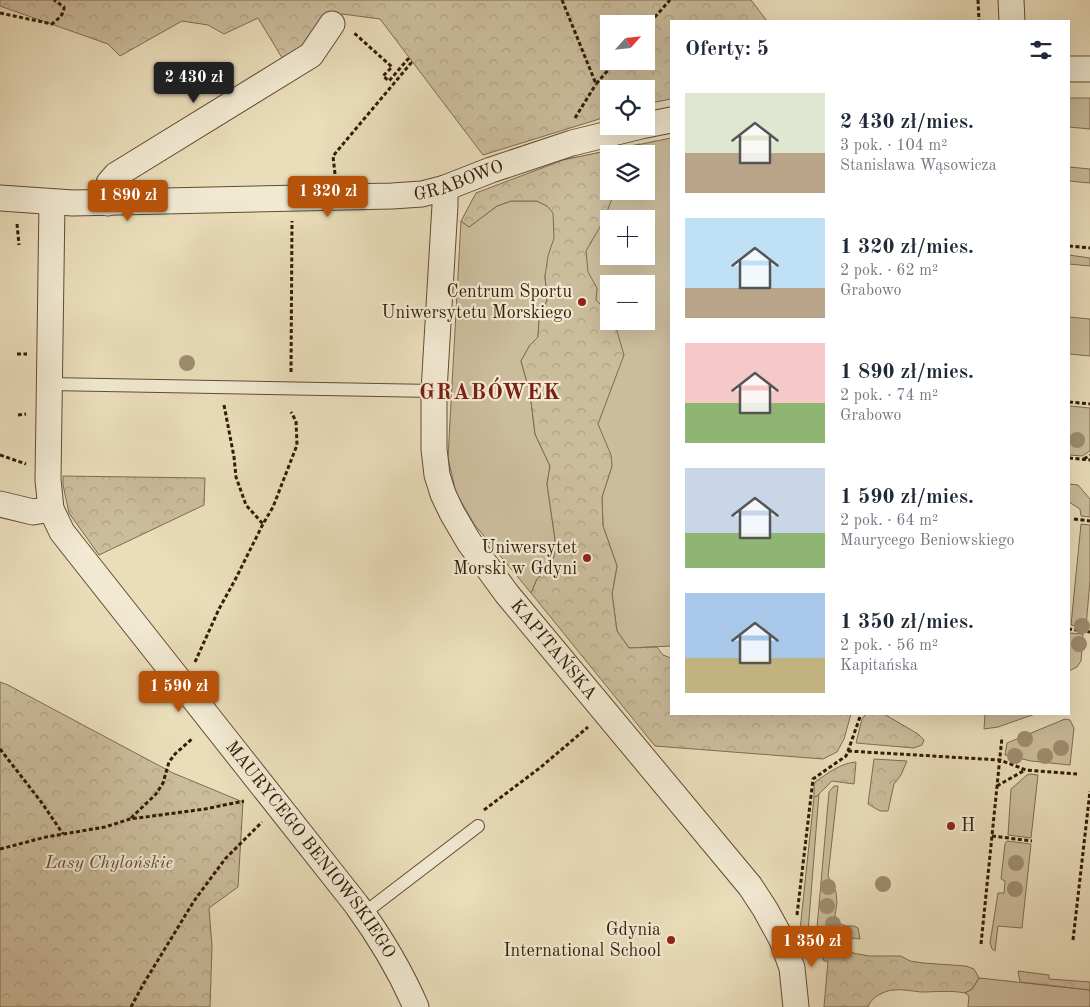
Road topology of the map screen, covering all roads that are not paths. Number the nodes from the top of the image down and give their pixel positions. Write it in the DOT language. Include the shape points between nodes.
graph roads {
  1 [pos="1012,0"];
  2 [pos="1012,20"];
  3 [pos="328,29"];
  4 [pos="1070,69"];
  5 [pos="1090,69"];
  6 [pos="670,120"];
  7 [pos="655,123"];
  8 [pos="604,135"];
  9 [pos="445,188"];
  10 [pos="0,198"];
  11 [pos="52,202"];
  12 [pos="108,203"];
  13 [pos="50,384"];
  14 [pos="434,391"];
  15 [pos="0,504"];
  16 [pos="50,508"];
  17 [pos="478,826"];
  18 [pos="363,914"];
  19 [pos="416,1007"];
  20 [pos="796,1007"];
  1 -- 2 [label="street"];
  3 -- 12 [label="street" via="311,56 116,175 109,182"];
  4 -- 5 [label="street"];
  6 -- 7 [label="street"];
  8 -- 9 [label="street, GRABOWO" via="572,143"];
  9 -- 12 [label="street, GRABOWO" via="422,194"];
  9 -- 14 [label="street, KAPITAŃSKA"];
  10 -- 11 [label="street, GRABOWO"];
  11 -- 12 [label="street, GRABOWO"];
  11 -- 13 [label="street, MAURYCEGO BENIOWSKIEGO"];
  13 -- 14 [label="lane"];
  13 -- 16 [label="street, MAURYCEGO BENIOWSKIEGO"];
  14 -- 20 [label="street, KAPITAŃSKA" via="436,475 469,542 507,594 750,886 782,940 792,968"];
  15 -- 16 [label="street" via="33,512"];
  16 -- 18 [label="street, MAURYCEGO BENIOWSKIEGO" via="62,532"];
  17 -- 18 [label="lane"];
  18 -- 19 [label="street, MAURYCEGO BENIOWSKIEGO" via="388,951"];
}
